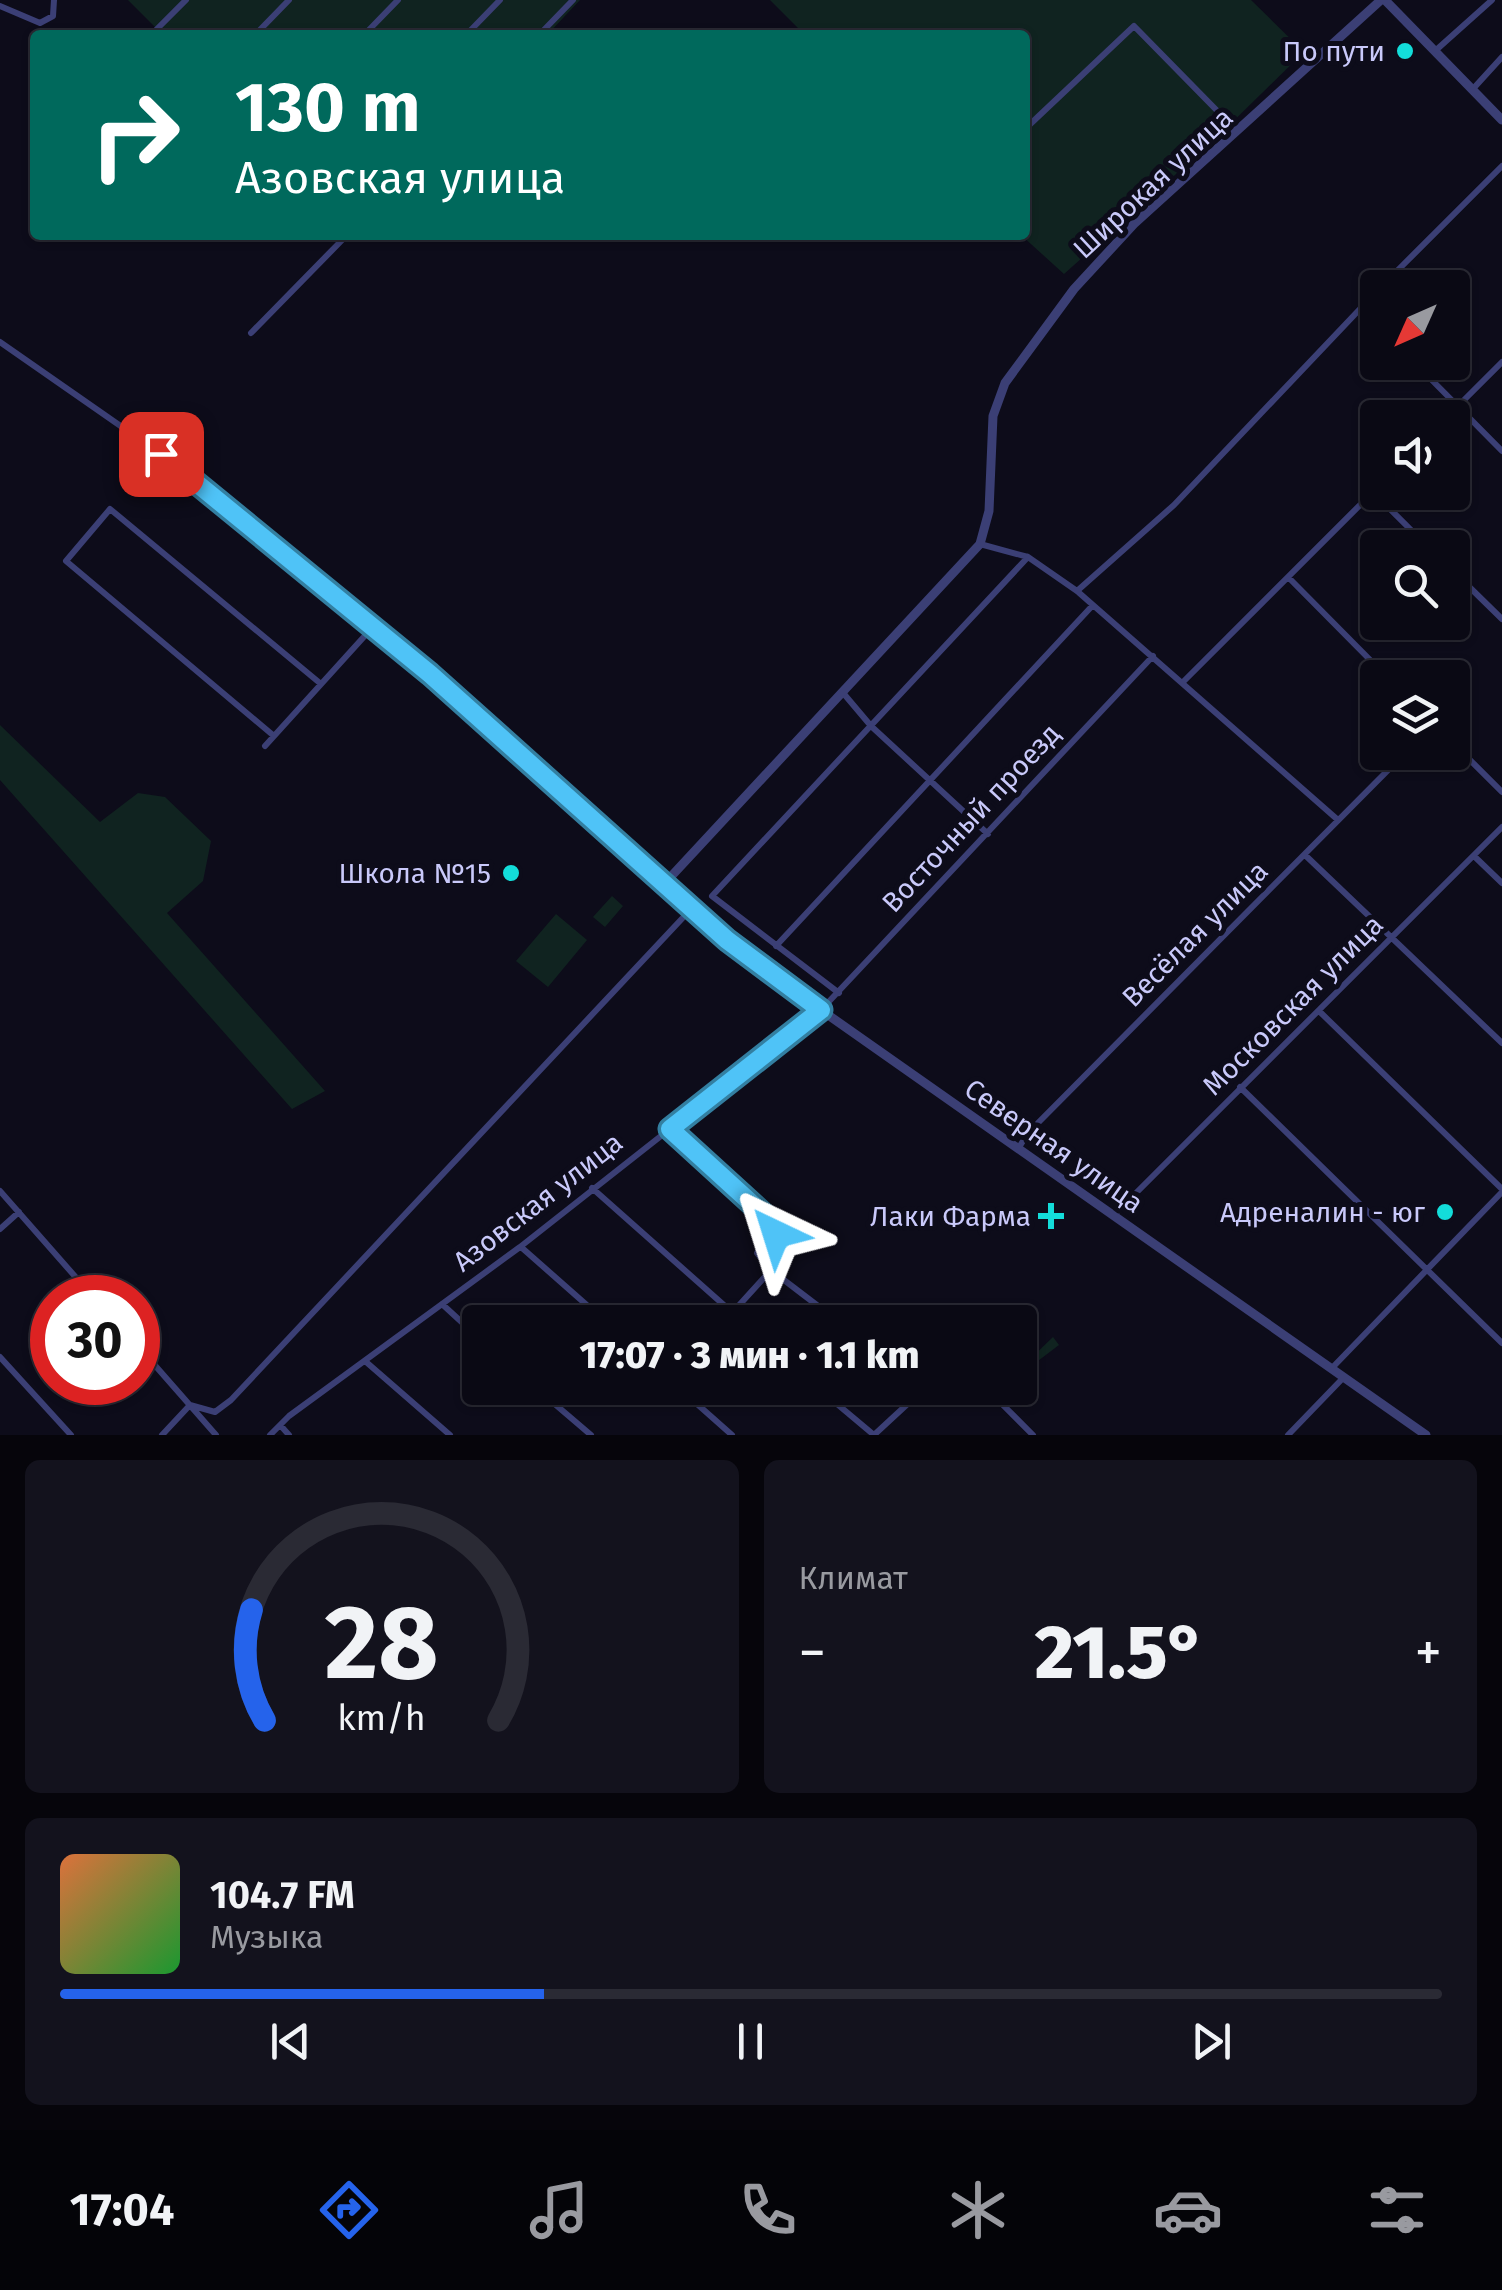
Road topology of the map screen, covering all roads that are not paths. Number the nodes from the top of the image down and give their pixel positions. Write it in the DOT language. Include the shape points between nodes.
graph roads {
  1 [pos="54,0"];
  2 [pos="186,0"];
  3 [pos="290,0"];
  4 [pos="398,0"];
  5 [pos="500,0"];
  6 [pos="573,0"];
  7 [pos="1383,0"];
  8 [pos="1492,0"];
  9 [pos="0,6"];
  10 [pos="155,30"];
  11 [pos="260,30"];
  12 [pos="369,30"];
  13 [pos="471,30"];
  14 [pos="544,30"];
  15 [pos="1434,52"];
  16 [pos="1502,58"];
  17 [pos="1472,90"];
  18 [pos="1502,120"];
  19 [pos="1030,125"];
  20 [pos="1238,132"];
  21 [pos="1502,166"];
  22 [pos="342,240"];
  23 [pos="1398,270"];
  24 [pos="1360,308"];
  25 [pos="251,333"];
  26 [pos="0,342"];
  27 [pos="1502,362"];
  28 [pos="1431,380"];
  29 [pos="1449,400"];
  30 [pos="1463,400"];
  31 [pos="1470,420"];
  32 [pos="1502,451"];
  33 [pos="1360,505"];
  34 [pos="1394,510"];
  35 [pos="1413,530"];
  36 [pos="980,544"];
  37 [pos="1028,557"];
  38 [pos="1288,578"];
  39 [pos="1470,588"];
  40 [pos="1077,592"];
  41 [pos="1092,604"];
  42 [pos="1502,619"];
  43 [pos="371,629"];
  44 [pos="1153,656"];
  45 [pos="1370,660"];
  46 [pos="1184,682"];
  47 [pos="321,684"];
  48 [pos="844,694"];
  49 [pos="872,726"];
  50 [pos="274,736"];
  51 [pos="265,746"];
  52 [pos="1470,760"];
  53 [pos="1388,770"];
  54 [pos="929,781"];
  55 [pos="1502,792"];
  56 [pos="1338,820"];
  57 [pos="1502,827"];
  58 [pos="988,834"];
  59 [pos="1305,855"];
  60 [pos="1474,856"];
  61 [pos="665,883"];
  62 [pos="1502,884"];
  63 [pos="692,908"];
  64 [pos="1392,939"];
  65 [pos="776,946"];
  66 [pos="839,993"];
  67 [pos="821,1010"];
  68 [pos="1319,1012"];
  69 [pos="1502,1044"];
  70 [pos="1240,1087"];
  71 [pos="670,1129"];
  72 [pos="1018,1149"];
  73 [pos="592,1188"];
  74 [pos="1502,1190"];
  75 [pos="0,1191"];
  76 [pos="19,1212"];
  77 [pos="1114,1215"];
  78 [pos="0,1229"];
  79 [pos="520,1246"];
  80 [pos="771,1270"];
  81 [pos="1429,1270"];
  82 [pos="74,1275"];
  83 [pos="442,1304"];
  84 [pos="587,1305"];
  85 [pos="723,1305"];
  86 [pos="739,1305"];
  87 [pos="817,1305"];
  88 [pos="462,1322"];
  89 [pos="1502,1343"];
  90 [pos="0,1357"];
  91 [pos="365,1361"];
  92 [pos="1332,1368"];
  93 [pos="160,1371"];
  94 [pos="1344,1377"];
  95 [pos="556,1405"];
  96 [pos="698,1405"];
  97 [pos="838,1405"];
  98 [pos="906,1405"];
  99 [pos="1003,1405"];
  100 [pos="190,1406"];
  101 [pos="281,1426"];
  102 [pos="70,1435"];
  103 [pos="162,1435"];
  104 [pos="216,1435"];
  105 [pos="270,1435"];
  106 [pos="290,1435"];
  107 [pos="450,1435"];
  108 [pos="591,1435"];
  109 [pos="732,1435"];
  110 [pos="874,1435"];
  111 [pos="1033,1435"];
  112 [pos="1288,1435"];
  113 [pos="1426,1435"];
  1 -- 9 [label="street" via="53,16 40,23"];
  2 -- 10 [label="street"];
  3 -- 11 [label="street"];
  4 -- 12 [label="street"];
  5 -- 13 [label="street"];
  6 -- 14 [label="street"];
  7 -- 15 [label="street"];
  7 -- 20 [label="street, Широкая улица"];
  8 -- 15 [label="street"];
  15 -- 17 [label="street"];
  16 -- 17 [label="street"];
  17 -- 18 [label="street"];
  19 -- 20 [label="street" via="1134,26"];
  20 -- 36 [label="street, Широкая улица" via="1134,224 1074,290 1002,388 993,416 989,511"];
  21 -- 23 [label="street"];
  22 -- 25 [label="street"];
  24 -- 40 [label="street" via="1174,505"];
  26 -- 43 [label="street" via="178,466"];
  27 -- 30 [label="street"];
  28 -- 29 [label="street"];
  31 -- 32 [label="street"];
  33 -- 38 [label="street"];
  34 -- 35 [label="street"];
  36 -- 37 [label="street"];
  36 -- 48 [label="street"];
  37 -- 40 [label="street"];
  37 -- 49 [label="street"];
  38 -- 45 [label="street"];
  38 -- 46 [label="street"];
  39 -- 42 [label="street"];
  40 -- 41 [label="street"];
  41 -- 44 [label="street"];
  41 -- 54 [label="street"];
  43 -- 47 [label="street"];
  43 -- 61 [label="street"];
  44 -- 46 [label="street"];
  44 -- 58 [label="street, Восточный проезд"];
  46 -- 56 [label="street"];
  47 -- 50 [label="street"];
  47 -- 50 [label="street" via="110,509 66,561"];
  48 -- 49 [label="street"];
  48 -- 61 [label="street"];
  49 -- 54 [label="street"];
  49 -- 65 [label="street" via="712,896"];
  50 -- 51 [label="street"];
  52 -- 55 [label="street"];
  53 -- 56 [label="street, Весёлая улица"];
  54 -- 58 [label="street"];
  54 -- 65 [label="street"];
  56 -- 59 [label="street, Весёлая улица"];
  57 -- 60 [label="street, Московская улица"];
  58 -- 66 [label="street, Восточный проезд"];
  59 -- 64 [label="street"];
  59 -- 72 [label="street, Весёлая улица"];
  60 -- 62 [label="street"];
  60 -- 64 [label="street, Московская улица"];
  61 -- 63 [label="street, Северная улица"];
  63 -- 67 [label="street, Северная улица"];
  63 -- 100 [label="street" via="232,1400 214,1412"];
  64 -- 68 [label="street, Московская улица"];
  64 -- 69 [label="street"];
  65 -- 66 [label="street"];
  66 -- 67 [label="street, Восточный проезд"];
  67 -- 71 [label="street, Азовская улица"];
  67 -- 72 [label="street, Северная улица"];
  68 -- 70 [label="street, Московская улица"];
  68 -- 74 [label="street"];
  70 -- 77 [label="street, Московская улица"];
  70 -- 81 [label="street"];
  71 -- 73 [label="street, Азовская улица"];
  71 -- 80 [label="street" via="776,1227 757,1253"];
  72 -- 77 [label="street, Северная улица"];
  73 -- 79 [label="street, Азовская улица"];
  73 -- 85 [label="street"];
  74 -- 81 [label="street"];
  75 -- 76 [label="street"];
  76 -- 78 [label="street"];
  76 -- 82 [label="street"];
  77 -- 92 [label="street, Северная улица"];
  79 -- 83 [label="street, Азовская улица"];
  79 -- 84 [label="street"];
  80 -- 86 [label="street"];
  80 -- 87 [label="street"];
  81 -- 89 [label="street"];
  81 -- 92 [label="street"];
  83 -- 88 [label="street"];
  83 -- 91 [label="street, Азовская улица"];
  90 -- 102 [label="street"];
  91 -- 101 [label="street, Азовская улица"];
  91 -- 107 [label="street"];
  92 -- 94 [label="street, Северная улица"];
  93 -- 100 [label="street"];
  94 -- 112 [label="street"];
  94 -- 113 [label="street, Северная улица"];
  95 -- 108 [label="street"];
  96 -- 109 [label="street"];
  97 -- 110 [label="street"];
  98 -- 110 [label="street"];
  99 -- 111 [label="street"];
  100 -- 103 [label="street"];
  100 -- 104 [label="street"];
  101 -- 105 [label="street, Азовская улица"];
  101 -- 106 [label="street"];
}
